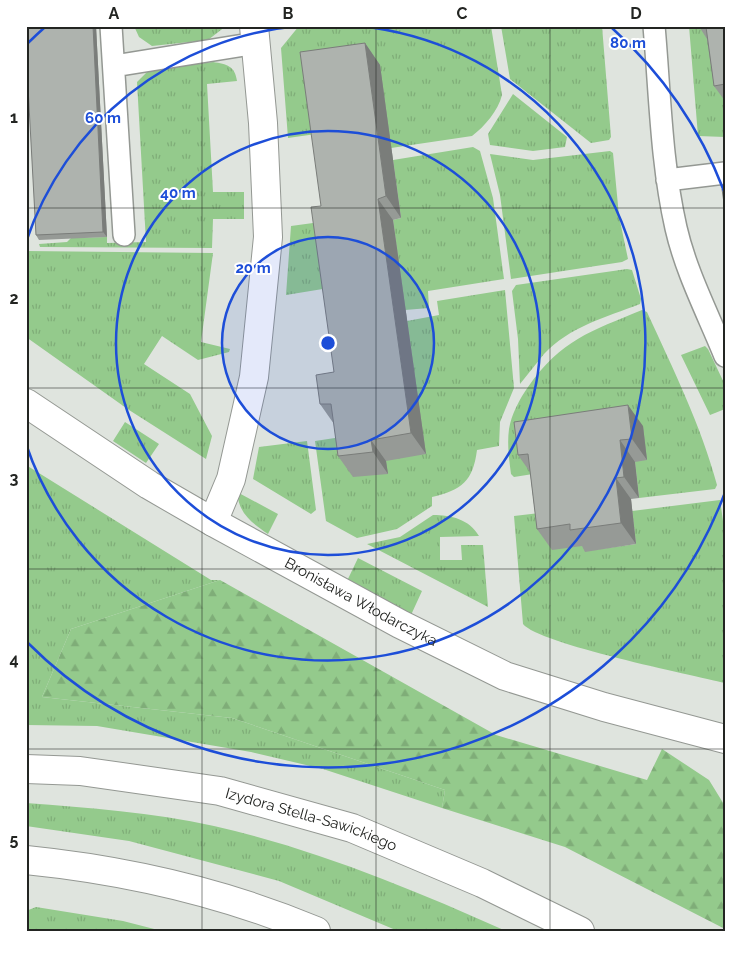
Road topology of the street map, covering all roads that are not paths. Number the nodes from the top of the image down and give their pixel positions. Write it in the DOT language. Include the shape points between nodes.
graph roads {
  1 [pos="111,26"];
  2 [pos="654,26"];
  3 [pos="255,35"];
  4 [pos="114,66"];
  5 [pos="725,173"];
  6 [pos="667,180"];
  7 [pos="124,235"];
  8 [pos="725,356"];
  9 [pos="26,403"];
  10 [pos="213,522"];
  11 [pos="725,739"];
  12 [pos="26,769"];
  13 [pos="26,860"];
  14 [pos="316,931"];
  15 [pos="580,931"];
  1 -- 4 [label="lane"];
  2 -- 6 [label="lane"];
  3 -- 4 [label="lane"];
  3 -- 10 [label="street" via="264,123 268,237 254,376 231,479"];
  4 -- 7 [label="lane"];
  5 -- 6 [label="lane"];
  6 -- 8 [label="lane" via="676,228 688,266"];
  9 -- 10 [label="street, Bronisława Włodarczyka" via="148,486"];
  10 -- 11 [label="street, Bronisława Włodarczyka" via="400,624 505,676 604,707"];
  12 -- 15 [label="street, Izydora Stella-Sawickiego" via="80,771 220,791 352,828 482,883"];
  13 -- 14 [label="street" via="154,879 266,910"];
}
